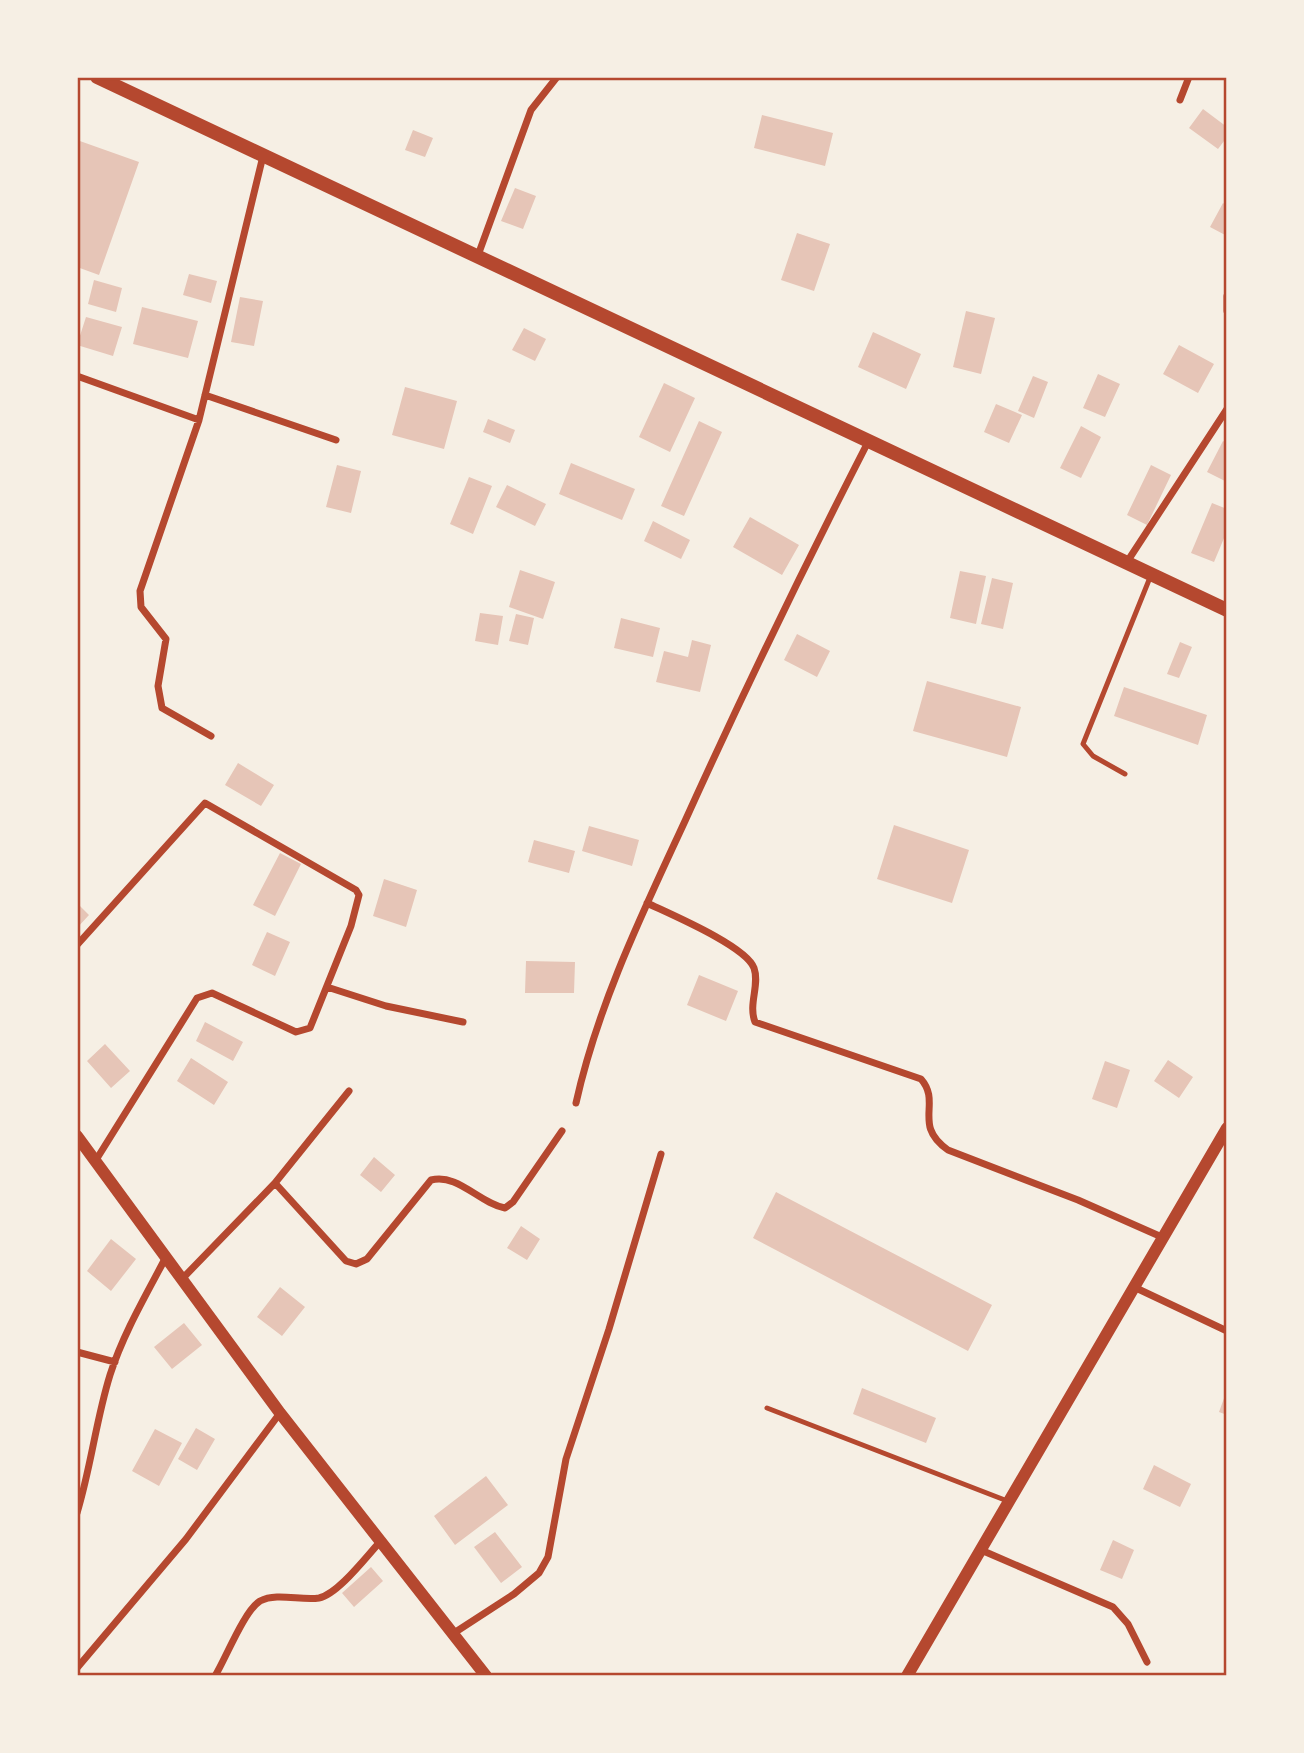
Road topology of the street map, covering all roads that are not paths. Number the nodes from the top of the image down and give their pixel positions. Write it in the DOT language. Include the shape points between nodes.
graph roads {
  1 [pos="97,77"];
  2 [pos="557,77"];
  3 [pos="1189,77"];
  4 [pos="1180,100"];
  5 [pos="264,156"];
  6 [pos="477,259"];
  7 [pos="1227,296"];
  8 [pos="1227,311"];
  9 [pos="77,376"];
  10 [pos="205,396"];
  11 [pos="1227,409"];
  12 [pos="199,420"];
  13 [pos="336,440"];
  14 [pos="868,442"];
  15 [pos="1126,563"];
  16 [pos="1151,574"];
  17 [pos="1227,610"];
  18 [pos="211,736"];
  19 [pos="1125,774"];
  20 [pos="647,903"];
  21 [pos="77,945"];
  22 [pos="327,987"];
  23 [pos="463,1022"];
  24 [pos="349,1091"];
  25 [pos="576,1103"];
  26 [pos="1227,1128"];
  27 [pos="562,1131"];
  28 [pos="77,1136"];
  29 [pos="661,1154"];
  30 [pos="96,1160"];
  31 [pos="275,1183"];
  32 [pos="1165,1239"];
  33 [pos="166,1256"];
  34 [pos="182,1279"];
  35 [pos="1136,1288"];
  36 [pos="1227,1331"];
  37 [pos="77,1352"];
  38 [pos="115,1362"];
  39 [pos="767,1408"];
  40 [pos="280,1413"];
  41 [pos="1010,1502"];
  42 [pos="77,1513"];
  43 [pos="379,1543"];
  44 [pos="981,1550"];
  45 [pos="454,1633"];
  46 [pos="1147,1662"];
  47 [pos="77,1668"];
  48 [pos="215,1676"];
  49 [pos="486,1676"];
  50 [pos="907,1676"];
  1 -- 5 [label="main road"];
  2 -- 6 [label="street" via="528,118"];
  3 -- 4 [label="street"];
  5 -- 6 [label="main road"];
  5 -- 10 [label="street"];
  6 -- 14 [label="main road"];
  7 -- 8 [label="street"];
  9 -- 12 [label="street"];
  10 -- 12 [label="street"];
  10 -- 13 [label="street"];
  11 -- 15 [label="street"];
  12 -- 18 [label="street" via="140,599 141,607 166,639 158,686 162,708"];
  14 -- 15 [label="main road"];
  14 -- 20 [label="street" via="784,607"];
  15 -- 16 [label="main road"];
  16 -- 17 [label="main road"];
  16 -- 19 [label="lane" via="1083,744 1093,756"];
  20 -- 25 [label="street" via="591,1043"];
  20 -- 32 [label="street" via="749,959 755,981 751,1010 755,1021 921,1079 928,1095 929,1129 948,1150"];
  21 -- 22 [label="street" via="202,804 209,804 358,892 351,926"];
  22 -- 23 [label="street" via="386,1006"];
  22 -- 30 [label="street" via="310,1028 304,1032 212,993 197,998"];
  24 -- 31 [label="street"];
  26 -- 32 [label="street"];
  27 -- 31 [label="street" via="505,1208 450,1180 431,1180 367,1259 356,1264 346,1261"];
  28 -- 30 [label="street"];
  29 -- 45 [label="street" via="566,1459 548,1557 539,1573 514,1594"];
  30 -- 33 [label="street"];
  31 -- 34 [label="street"];
  32 -- 35 [label="street"];
  33 -- 34 [label="street"];
  33 -- 38 [label="street"];
  34 -- 40 [label="street"];
  35 -- 36 [label="street"];
  35 -- 41 [label="street"];
  37 -- 38 [label="street"];
  38 -- 42 [label="street"];
  39 -- 41 [label="lane"];
  40 -- 43 [label="street"];
  40 -- 47 [label="street" via="186,1539"];
  41 -- 44 [label="street"];
  43 -- 45 [label="street"];
  43 -- 48 [label="street" via="322,1598 270,1597 258,1602"];
  44 -- 46 [label="street" via="1113,1607 1128,1624"];
  44 -- 50 [label="street"];
  45 -- 49 [label="street"];
}
